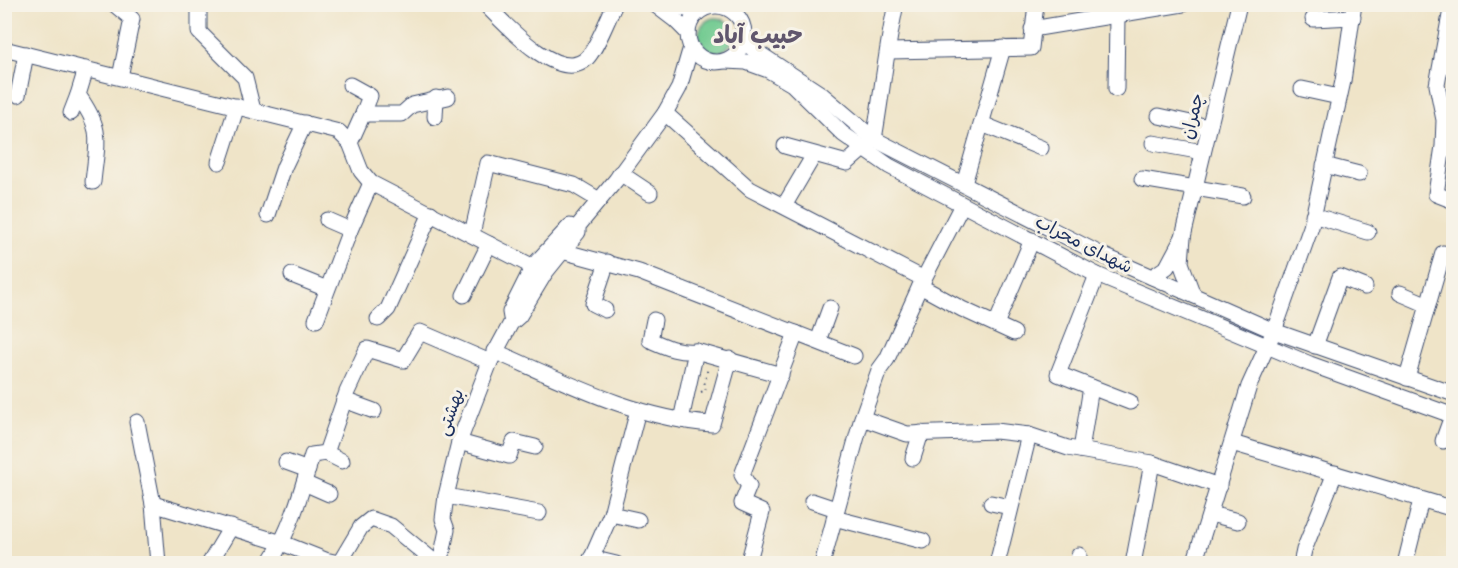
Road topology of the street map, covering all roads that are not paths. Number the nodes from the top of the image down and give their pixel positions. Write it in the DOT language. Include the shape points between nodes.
graph roads {
  1 [pos="114,4"];
  2 [pos="199,4"];
  3 [pos="485,4"];
  4 [pos="615,4"];
  5 [pos="654,4"];
  6 [pos="664,4"];
  7 [pos="746,4"];
  8 [pos="896,4"];
  9 [pos="1036,4"];
  10 [pos="1183,4"];
  11 [pos="1239,4"];
  12 [pos="1452,4"];
  13 [pos="715,5"];
  14 [pos="1168,6"];
  15 [pos="692,9"];
  16 [pos="1354,11"];
  17 [pos="1117,15"];
  18 [pos="1313,19"];
  19 [pos="742,23"];
  20 [pos="1032,29"];
  21 [pos="690,40"];
  22 [pos="743,41"];
  23 [pos="1003,48"];
  24 [pos="4,49"];
  25 [pos="889,51"];
  26 [pos="26,54"];
  27 [pos="705,60"];
  28 [pos="725,61"];
  29 [pos="86,69"];
  30 [pos="120,77"];
  31 [pos="350,85"];
  32 [pos="679,88"];
  33 [pos="1116,89"];
  34 [pos="1302,89"];
  35 [pos="18,95"];
  36 [pos="78,95"];
  37 [pos="1339,97"];
  38 [pos="237,106"];
  39 [pos="253,110"];
  40 [pos="71,113"];
  41 [pos="665,113"];
  42 [pos="363,114"];
  43 [pos="1159,116"];
  44 [pos="435,117"];
  45 [pos="305,123"];
  46 [pos="982,124"];
  47 [pos="1209,127"];
  48 [pos="849,129"];
  49 [pos="350,143"];
  50 [pos="1153,143"];
  51 [pos="869,144"];
  52 [pos="785,146"];
  53 [pos="1041,148"];
  54 [pos="1203,152"];
  55 [pos="814,155"];
  56 [pos="219,162"];
  57 [pos="1324,165"];
  58 [pos="620,173"];
  59 [pos="1359,174"];
  60 [pos="1142,179"];
  61 [pos="93,182"];
  62 [pos="371,183"];
  63 [pos="964,183"];
  64 [pos="1194,189"];
  65 [pos="650,193"];
  66 [pos="1243,196"];
  67 [pos="599,200"];
  68 [pos="1454,201"];
  69 [pos="962,205"];
  70 [pos="784,206"];
  71 [pos="430,213"];
  72 [pos="268,215"];
  73 [pos="1313,215"];
  74 [pos="327,220"];
  75 [pos="578,226"];
  76 [pos="350,230"];
  77 [pos="1368,232"];
  78 [pos="472,234"];
  79 [pos="1183,237"];
  80 [pos="1032,240"];
  81 [pos="1080,242"];
  82 [pos="489,244"];
  83 [pos="562,251"];
  84 [pos="1443,253"];
  85 [pos="1069,261"];
  86 [pos="608,262"];
  87 [pos="539,270"];
  88 [pos="292,275"];
  89 [pos="1097,275"];
  90 [pos="1152,277"];
  91 [pos="922,283"];
  92 [pos="1365,287"];
  93 [pos="327,289"];
  94 [pos="1400,293"];
  95 [pos="464,295"];
  96 [pos="1193,295"];
  97 [pos="1428,305"];
  98 [pos="830,308"];
  99 [pos="605,310"];
  100 [pos="378,319"];
  101 [pos="316,320"];
  102 [pos="654,320"];
  103 [pos="996,324"];
  104 [pos="1274,331"];
  105 [pos="796,333"];
  106 [pos="1014,333"];
  107 [pos="818,341"];
  108 [pos="1315,346"];
  109 [pos="1267,347"];
  110 [pos="703,352"];
  111 [pos="854,356"];
  112 [pos="492,357"];
  113 [pos="730,359"];
  114 [pos="781,375"];
  115 [pos="1407,378"];
  116 [pos="1091,387"];
  117 [pos="1454,394"];
  118 [pos="344,400"];
  119 [pos="1130,402"];
  120 [pos="638,410"];
  121 [pos="374,411"];
  122 [pos="1453,416"];
  123 [pos="862,418"];
  124 [pos="681,420"];
  125 [pos="137,422"];
  126 [pos="921,433"];
  127 [pos="1029,435"];
  128 [pos="1443,441"];
  129 [pos="459,442"];
  130 [pos="1232,444"];
  131 [pos="535,447"];
  132 [pos="1081,450"];
  133 [pos="326,453"];
  134 [pos="914,458"];
  135 [pos="342,460"];
  136 [pos="286,462"];
  137 [pos="1152,464"];
  138 [pos="1335,473"];
  139 [pos="306,476"];
  140 [pos="1219,486"];
  141 [pos="328,494"];
  142 [pos="447,496"];
  143 [pos="1421,500"];
  144 [pos="812,501"];
  145 [pos="991,502"];
  146 [pos="153,504"];
  147 [pos="1010,507"];
  148 [pos="1454,509"];
  149 [pos="539,513"];
  150 [pos="611,514"];
  151 [pos="835,514"];
  152 [pos="1210,514"];
  153 [pos="638,520"];
  154 [pos="1238,521"];
  155 [pos="231,527"];
  156 [pos="923,541"];
  157 [pos="282,543"];
  158 [pos="590,561"];
  159 [pos="434,562"];
  160 [pos="340,563"];
  161 [pos="158,564"];
  162 [pos="209,564"];
  163 [pos="269,564"];
  164 [pos="616,564"];
  165 [pos="748,564"];
  166 [pos="822,564"];
  167 [pos="997,564"];
  168 [pos="1133,564"];
  169 [pos="1194,564"];
  170 [pos="1301,564"];
  171 [pos="1405,564"];
  1 -- 30 [label="street" via="132,19"];
  2 -- 39 [label="street" via="199,32 245,78"];
  3 -- 4 [label="street" via="522,41 559,65 581,63 589,56"];
  5 -- 21 [label="street" via="675,20"];
  6 -- 15 [label="street"];
  7 -- 19 [label="street"];
  8 -- 25 [label="street"];
  9 -- 20 [label="street"];
  10 -- 14 [label="street"];
  11 -- 47 [label="street, چمران"];
  12 -- 68 [label="street" via="1437,85 1444,120 1436,194"];
  13 -- 15 [label="street"];
  13 -- 19 [label="street" via="731,10"];
  14 -- 17 [label="street"];
  15 -- 21 [label="street"];
  16 -- 18 [label="street"];
  16 -- 37 [label="street"];
  17 -- 20 [label="street"];
  17 -- 33 [label="street"];
  19 -- 22 [label="street"];
  20 -- 23 [label="street" via="1031,48"];
  21 -- 27 [label="street" via="697,55"];
  21 -- 32 [label="street"];
  22 -- 28 [label="street" via="740,49"];
  22 -- 48 [label="street, شهدای محراب" via="821,94"];
  23 -- 25 [label="street"];
  23 -- 46 [label="street"];
  24 -- 26 [label="street"];
  25 -- 51 [label="street"];
  26 -- 29 [label="street"];
  26 -- 35 [label="street"];
  27 -- 28 [label="street"];
  27 -- 32 [label="street"];
  28 -- 48 [label="street, شهدای محراب" via="747,62 768,70"];
  29 -- 30 [label="street"];
  29 -- 36 [label="street"];
  30 -- 38 [label="street"];
  31 -- 42 [label="street" via="370,96"];
  32 -- 41 [label="street, بهشتی"];
  34 -- 37 [label="street"];
  36 -- 40 [label="street"];
  36 -- 61 [label="street" via="98,131"];
  37 -- 57 [label="street"];
  38 -- 39 [label="street"];
  38 -- 56 [label="street"];
  39 -- 45 [label="street"];
  41 -- 58 [label="street, بهشتی"];
  41 -- 70 [label="street" via="750,189"];
  42 -- 44 [label="street" via="402,114 412,105 442,98"];
  42 -- 49 [label="street"];
  43 -- 47 [label="street"];
  45 -- 49 [label="street" via="339,132"];
  45 -- 72 [label="street"];
  46 -- 53 [label="street"];
  46 -- 63 [label="street"];
  47 -- 54 [label="street, چمران"];
  48 -- 51 [label="street, شهدای محراب"];
  49 -- 62 [label="street"];
  50 -- 54 [label="street"];
  51 -- 55 [label="street" via="847,163"];
  51 -- 63 [label="street, شهدای محراب" via="902,154"];
  51 -- 69 [label="street, شهدای محراب" via="889,166"];
  52 -- 55 [label="street"];
  54 -- 64 [label="street, چمران"];
  55 -- 70 [label="street"];
  57 -- 59 [label="street"];
  57 -- 73 [label="street"];
  58 -- 65 [label="street"];
  58 -- 67 [label="street, بهشتی"];
  60 -- 64 [label="street"];
  62 -- 71 [label="street"];
  62 -- 76 [label="street"];
  63 -- 81 [label="street, شهدای محراب"];
  64 -- 66 [label="street"];
  64 -- 79 [label="street, چمران"];
  67 -- 75 [label="street, بهشتی"];
  67 -- 78 [label="street" via="573,185 488,163"];
  69 -- 80 [label="street, شهدای محراب"];
  69 -- 91 [label="street"];
  70 -- 91 [label="street"];
  71 -- 78 [label="street"];
  71 -- 100 [label="street" via="388,309"];
  73 -- 77 [label="street"];
  73 -- 104 [label="street"];
  74 -- 76 [label="street"];
  75 -- 83 [label="street, بهشتی" via="578,232"];
  75 -- 87 [label="street, بهشتی" via="572,224"];
  76 -- 93 [label="street"];
  78 -- 82 [label="street"];
  79 -- 90 [label="street" via="1167,267"];
  79 -- 96 [label="street" via="1181,263"];
  80 -- 85 [label="street, شهدای محراب"];
  80 -- 103 [label="street"];
  81 -- 85 [label="street"];
  81 -- 90 [label="street, شهدای محراب"];
  82 -- 87 [label="street"];
  82 -- 95 [label="street"];
  83 -- 86 [label="street"];
  83 -- 87 [label="street, بهشتی"];
  84 -- 97 [label="street"];
  85 -- 89 [label="street, شهدای محراب"];
  86 -- 99 [label="street" via="593,304"];
  86 -- 105 [label="street"];
  87 -- 112 [label="street, بهشتی" via="519,316"];
  88 -- 93 [label="street"];
  89 -- 109 [label="street, شهدای محراب"];
  89 -- 116 [label="street" via="1058,374"];
  90 -- 96 [label="street, شهدای محراب"];
  91 -- 103 [label="street" via="962,309"];
  91 -- 123 [label="street" via="879,370"];
  92 -- 108 [label="street" via="1340,277"];
  93 -- 101 [label="street"];
  94 -- 97 [label="street"];
  96 -- 104 [label="street, شهدای محراب"];
  97 -- 115 [label="street"];
  98 -- 107 [label="street"];
  102 -- 110 [label="street" via="650,340 670,349"];
  103 -- 106 [label="street"];
  104 -- 108 [label="street, شهدای محراب"];
  104 -- 109 [label="street"];
  105 -- 107 [label="street"];
  105 -- 114 [label="street"];
  107 -- 111 [label="street"];
  108 -- 115 [label="street, شهدای محراب"];
  109 -- 122 [label="street, شهدای محراب"];
  109 -- 130 [label="street" via="1249,386"];
  110 -- 113 [label="street"];
  110 -- 124 [label="street"];
  112 -- 118 [label="street" via="420,332 404,360 367,349"];
  112 -- 120 [label="street"];
  112 -- 129 [label="street, بهشتی"];
  113 -- 114 [label="street"];
  113 -- 124 [label="street" via="712,424"];
  114 -- 165 [label="street" via="742,475 749,486 742,503 762,512"];
  115 -- 117 [label="street, شهدای محراب"];
  116 -- 119 [label="street"];
  116 -- 132 [label="street"];
  118 -- 121 [label="street"];
  118 -- 133 [label="street"];
  120 -- 124 [label="street"];
  120 -- 150 [label="street"];
  122 -- 128 [label="street"];
  123 -- 126 [label="street" via="907,434"];
  123 -- 151 [label="street"];
  125 -- 146 [label="street"];
  126 -- 127 [label="street" via="996,431"];
  126 -- 134 [label="street"];
  127 -- 132 [label="street"];
  127 -- 147 [label="street"];
  129 -- 131 [label="street" via="509,456 514,442"];
  129 -- 142 [label="street, بهشتی"];
  130 -- 138 [label="street"];
  130 -- 140 [label="street"];
  132 -- 137 [label="street"];
  133 -- 135 [label="street"];
  133 -- 139 [label="street" via="312,455"];
  136 -- 139 [label="street"];
  137 -- 140 [label="street"];
  137 -- 168 [label="street"];
  138 -- 143 [label="street"];
  138 -- 170 [label="street"];
  139 -- 141 [label="street"];
  139 -- 157 [label="street"];
  140 -- 152 [label="street"];
  142 -- 149 [label="street"];
  142 -- 159 [label="street, بهشتی" via="443,519 438,524"];
  143 -- 148 [label="street"];
  143 -- 171 [label="street"];
  144 -- 151 [label="street"];
  145 -- 147 [label="street"];
  146 -- 155 [label="street"];
  146 -- 161 [label="street"];
  147 -- 167 [label="street"];
  150 -- 153 [label="street"];
  150 -- 158 [label="street"];
  151 -- 156 [label="street"];
  151 -- 166 [label="street"];
  152 -- 154 [label="street"];
  152 -- 169 [label="street"];
  155 -- 157 [label="street"];
  155 -- 162 [label="street"];
  157 -- 160 [label="street"];
  157 -- 163 [label="street"];
  158 -- 164 [label="street"];
  159 -- 160 [label="street" via="391,526 372,519 361,527"];
}
